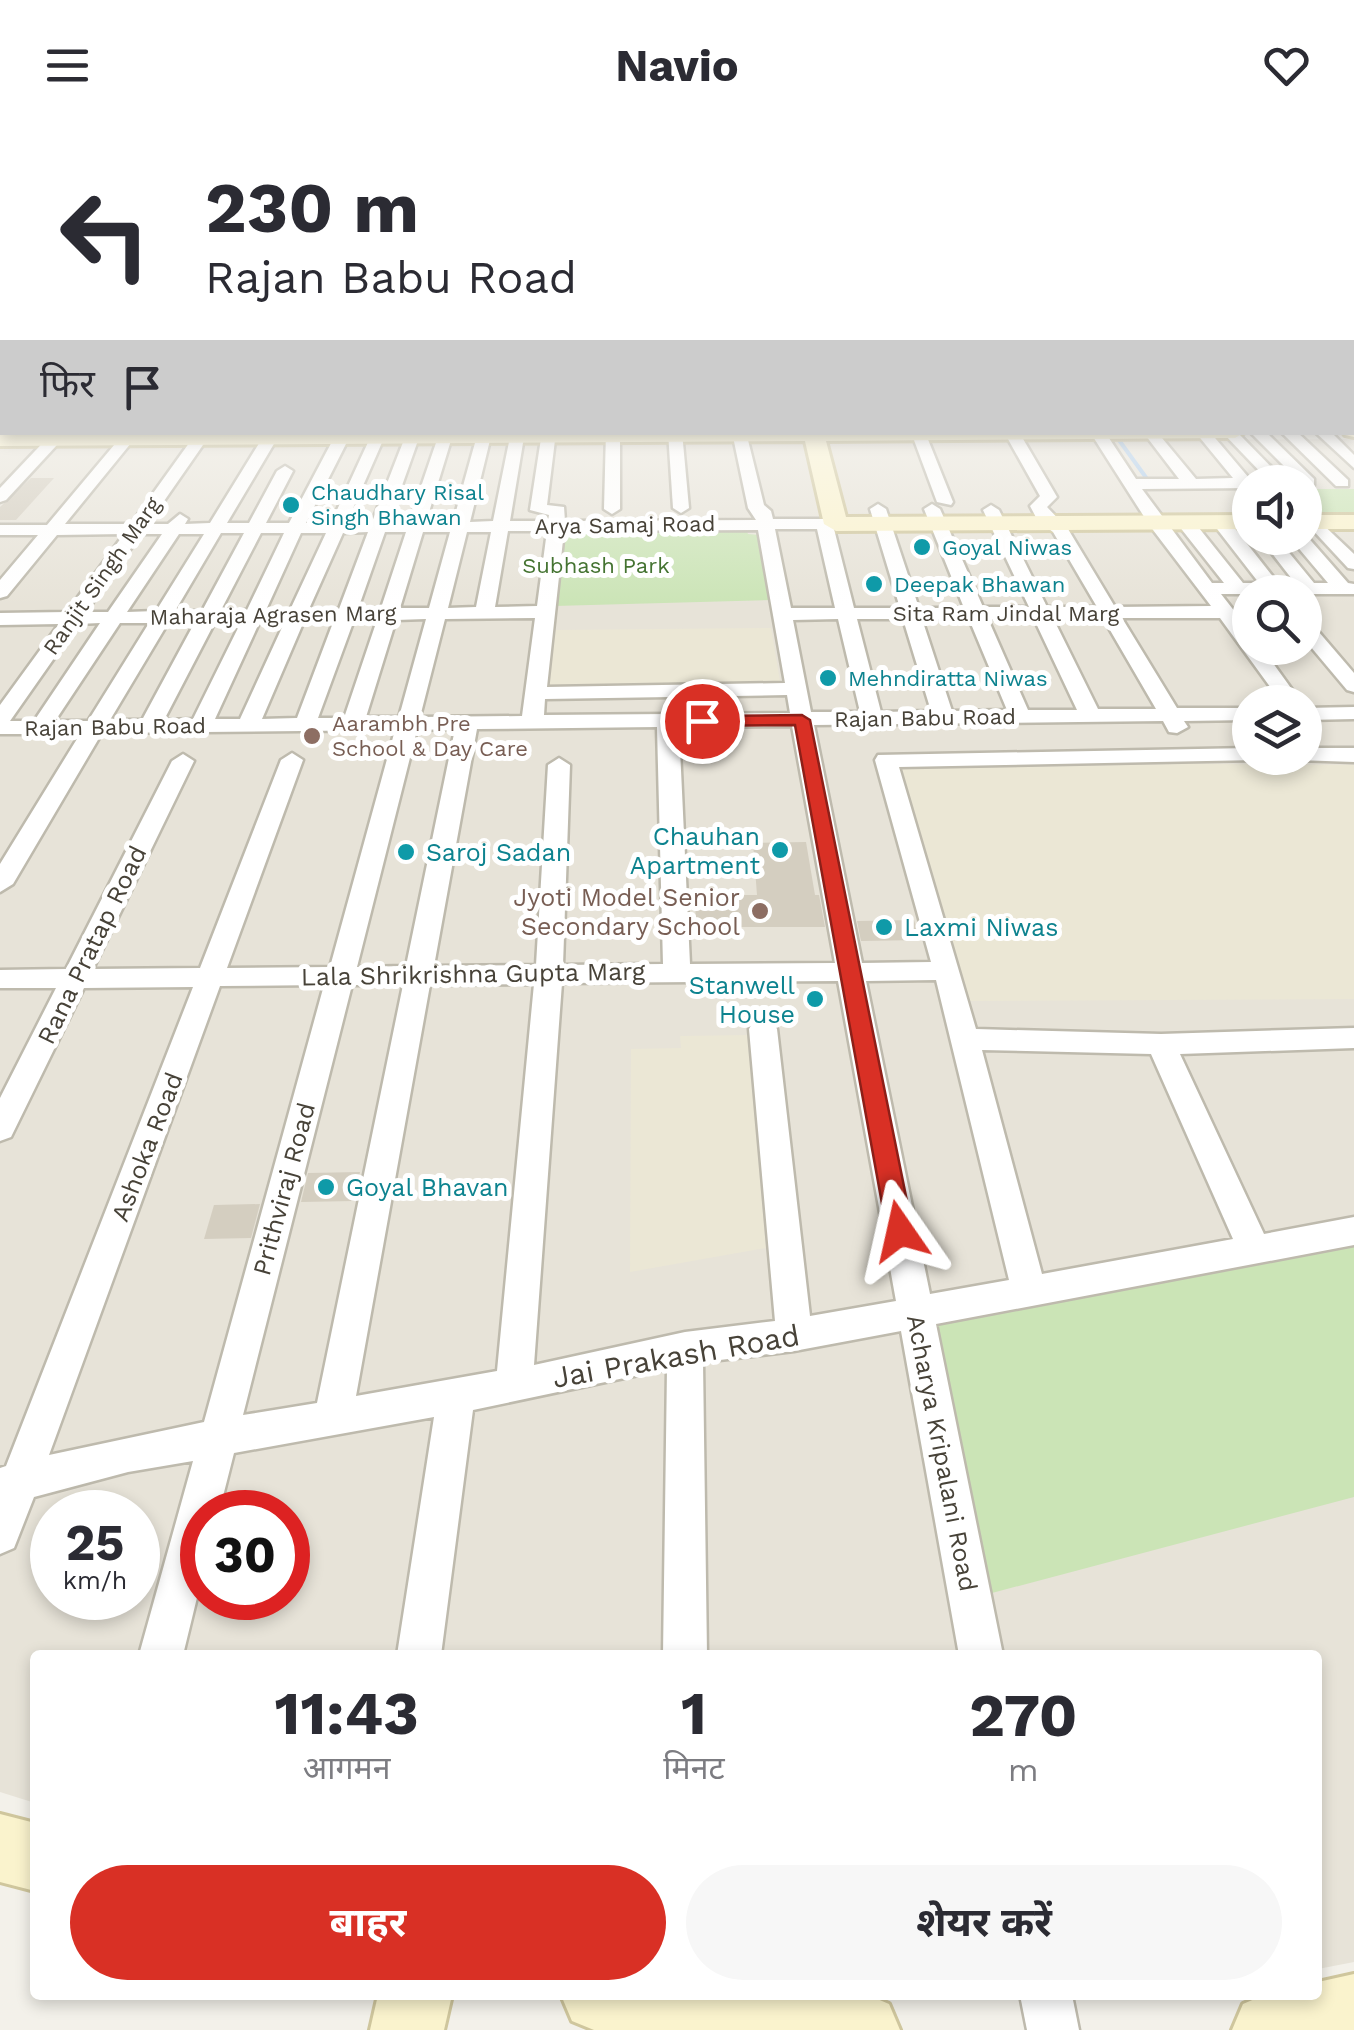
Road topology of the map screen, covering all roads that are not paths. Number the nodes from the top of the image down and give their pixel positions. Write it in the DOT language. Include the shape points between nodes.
graph roads {
  1 [pos="344,435"];
  2 [pos="413,435"];
  3 [pos="549,435"];
  4 [pos="613,435"];
  5 [pos="675,435"];
  6 [pos="739,435"];
  7 [pos="814,435"];
  8 [pos="918,435"];
  9 [pos="1012,435"];
  10 [pos="1098,435"];
  11 [pos="1151,435"];
  12 [pos="1188,435"];
  13 [pos="1235,435"];
  14 [pos="1260,435"];
  15 [pos="1292,435"];
  16 [pos="1325,435"];
  17 [pos="58,436"];
  18 [pos="130,436"];
  19 [pos="203,436"];
  20 [pos="272,436"];
  21 [pos="516,437"];
  22 [pos="377,438"];
  23 [pos="483,438"];
  24 [pos="0,440"];
  25 [pos="444,441"];
  26 [pos="1354,463"];
  27 [pos="1262,465"];
  28 [pos="1287,465"];
  29 [pos="285,471"];
  30 [pos="1232,471"];
  31 [pos="1322,482"];
  32 [pos="1348,482"];
  33 [pos="1131,484"];
  34 [pos="0,497"];
  35 [pos="1214,499"];
  36 [pos="681,508"];
  37 [pos="612,509"];
  38 [pos="26,510"];
  39 [pos="186,511"];
  40 [pos="938,512"];
  41 [pos="1151,513"];
  42 [pos="760,516"];
  43 [pos="881,516"];
  44 [pos="993,516"];
  45 [pos="1055,522"];
  46 [pos="1185,522"];
  47 [pos="1354,522"];
  48 [pos="830,524"];
  49 [pos="1322,525"];
  50 [pos="556,526"];
  51 [pos="457,527"];
  52 [pos="500,527"];
  53 [pos="216,528"];
  54 [pos="254,528"];
  55 [pos="295,528"];
  56 [pos="338,528"];
  57 [pos="378,528"];
  58 [pos="418,528"];
  59 [pos="134,529"];
  60 [pos="174,529"];
  61 [pos="52,530"];
  62 [pos="4,535"];
  63 [pos="1322,539"];
  64 [pos="1322,550"];
  65 [pos="1282,555"];
  66 [pos="1354,564"];
  67 [pos="1265,575"];
  68 [pos="1298,575"];
  69 [pos="1232,581"];
  70 [pos="1210,588"];
  71 [pos="1232,588"];
  72 [pos="1322,589"];
  73 [pos="1349,589"];
  74 [pos="0,592"];
  75 [pos="546,612"];
  76 [pos="911,612"];
  77 [pos="978,612"];
  78 [pos="1039,612"];
  79 [pos="1110,612"];
  80 [pos="1227,612"];
  81 [pos="299,614"];
  82 [pos="347,614"];
  83 [pos="389,614"];
  84 [pos="436,614"];
  85 [pos="484,614"];
  86 [pos="785,614"];
  87 [pos="846,614"];
  88 [pos="207,615"];
  89 [pos="254,615"];
  90 [pos="164,616"];
  91 [pos="114,617"];
  92 [pos="72,618"];
  93 [pos="0,619"];
  94 [pos="1232,619"];
  95 [pos="1322,648"];
  96 [pos="1354,686"];
  97 [pos="797,690"];
  98 [pos="536,693"];
  99 [pos="652,695"];
  100 [pos="1354,713"];
  101 [pos="1232,714"];
  102 [pos="1322,714"];
  103 [pos="1091,716"];
  104 [pos="1170,716"];
  105 [pos="1020,717"];
  106 [pos="944,718"];
  107 [pos="872,719"];
  108 [pos="0,720"];
  109 [pos="802,720"];
  110 [pos="660,721"];
  111 [pos="532,722"];
  112 [pos="467,723"];
  113 [pos="353,724"];
  114 [pos="407,724"];
  115 [pos="305,725"];
  116 [pos="150,726"];
  117 [pos="201,726"];
  118 [pos="248,726"];
  119 [pos="96,727"];
  120 [pos="0,728"];
  121 [pos="40,728"];
  122 [pos="1194,755"];
  123 [pos="1232,755"];
  124 [pos="1322,755"];
  125 [pos="1354,756"];
  126 [pos="292,760"];
  127 [pos="183,761"];
  128 [pos="559,765"];
  129 [pos="0,884"];
  130 [pos="947,971"];
  131 [pos="549,972"];
  132 [pos="677,972"];
  133 [pos="851,972"];
  134 [pos="211,976"];
  135 [pos="340,976"];
  136 [pos="420,976"];
  137 [pos="76,978"];
  138 [pos="0,979"];
  139 [pos="763,1029"];
  140 [pos="1354,1038"];
  141 [pos="964,1040"];
  142 [pos="1160,1044"];
  143 [pos="0,1129"];
  144 [pos="1354,1231"];
  145 [pos="1254,1250"];
  146 [pos="1029,1292"];
  147 [pos="916,1312"];
  148 [pos="794,1335"];
  149 [pos="685,1348"];
  150 [pos="514,1386"];
  151 [pos="456,1396"];
  152 [pos="334,1418"];
  153 [pos="218,1438"];
  154 [pos="10,1485"];
  155 [pos="0,1534"];
  156 [pos="162,1650"];
  157 [pos="421,1650"];
  158 [pos="685,1650"];
  159 [pos="980,1650"];
  160 [pos="0,1848"];
  161 [pos="30,1857"];
  162 [pos="414,2000"];
  163 [pos="1047,2000"];
  164 [pos="685,2002"];
  165 [pos="1354,2011"];
  166 [pos="407,2030"];
  167 [pos="863,2030"];
  168 [pos="1053,2030"];
  169 [pos="1269,2030"];
  1 -- 20 [label="street"];
  1 -- 22 [label="street"];
  1 -- 55 [label="street"];
  2 -- 22 [label="street"];
  2 -- 25 [label="street"];
  2 -- 57 [label="street"];
  3 -- 4 [label="street"];
  3 -- 21 [label="street"];
  3 -- 50 [label="street" via="538,510 558,510"];
  4 -- 37 [label="street"];
  5 -- 36 [label="street"];
  6 -- 42 [label="street, Acharya Kripalani Road"];
  7 -- 48 [label="street"];
  8 -- 40 [label="street"];
  9 -- 45 [label="street" via="1048,497 1038,506"];
  10 -- 33 [label="street"];
  11 -- 35 [label="street"];
  12 -- 30 [label="street"];
  13 -- 27 [label="street"];
  14 -- 28 [label="street"];
  15 -- 32 [label="street"];
  16 -- 26 [label="street"];
  17 -- 18 [label="street"];
  17 -- 24 [label="street"];
  17 -- 34 [label="street"];
  18 -- 19 [label="street"];
  18 -- 61 [label="street"];
  19 -- 20 [label="street"];
  19 -- 59 [label="street, Ranjit Singh Marg"];
  20 -- 53 [label="street"];
  21 -- 23 [label="street"];
  21 -- 52 [label="street"];
  22 -- 56 [label="street"];
  23 -- 25 [label="street"];
  23 -- 51 [label="street, Prithviraj Road"];
  25 -- 58 [label="street"];
  29 -- 54 [label="street"];
  31 -- 32 [label="street"];
  33 -- 35 [label="street, Arya Samaj Road"];
  33 -- 41 [label="street"];
  35 -- 46 [label="street, Arya Samaj Road"];
  35 -- 67 [label="street"];
  38 -- 62 [label="street"];
  39 -- 60 [label="street"];
  40 -- 43 [label="street, Arya Samaj Road"];
  40 -- 44 [label="street, Arya Samaj Road"];
  40 -- 77 [label="street"];
  41 -- 45 [label="street, Arya Samaj Road"];
  41 -- 46 [label="street, Arya Samaj Road"];
  41 -- 70 [label="street"];
  42 -- 48 [label="street, Arya Samaj Road"];
  42 -- 50 [label="street, Arya Samaj Road"];
  42 -- 86 [label="street, Acharya Kripalani Road"];
  43 -- 48 [label="street, Arya Samaj Road"];
  43 -- 76 [label="street"];
  44 -- 45 [label="street, Arya Samaj Road"];
  44 -- 78 [label="street"];
  45 -- 79 [label="street"];
  46 -- 69 [label="street"];
  47 -- 49 [label="street"];
  48 -- 87 [label="street"];
  50 -- 52 [label="street, Arya Samaj Road"];
  50 -- 75 [label="street"];
  51 -- 52 [label="street, Arya Samaj Road"];
  51 -- 58 [label="street, Arya Samaj Road"];
  51 -- 84 [label="street, Prithviraj Road"];
  52 -- 85 [label="street"];
  53 -- 54 [label="street, Arya Samaj Road"];
  53 -- 60 [label="street, Arya Samaj Road"];
  53 -- 90 [label="street"];
  54 -- 55 [label="street, Arya Samaj Road"];
  54 -- 88 [label="street"];
  55 -- 56 [label="street, Arya Samaj Road"];
  55 -- 89 [label="street"];
  56 -- 57 [label="street, Arya Samaj Road"];
  56 -- 81 [label="street"];
  57 -- 58 [label="street, Arya Samaj Road"];
  57 -- 82 [label="street"];
  58 -- 83 [label="street"];
  59 -- 60 [label="street, Arya Samaj Road"];
  59 -- 61 [label="street, Arya Samaj Road"];
  59 -- 92 [label="street, Ranjit Singh Marg"];
  60 -- 91 [label="street"];
  61 -- 62 [label="street, Arya Samaj Road"];
  61 -- 74 [label="street"];
  63 -- 66 [label="street"];
  64 -- 73 [label="street"];
  65 -- 68 [label="street"];
  70 -- 71 [label="street"];
  70 -- 80 [label="street"];
  72 -- 73 [label="street"];
  75 -- 85 [label="street, Maharaja Agrasen Marg"];
  75 -- 98 [label="street"];
  76 -- 77 [label="street, Sita Ram Jindal Marg"];
  76 -- 87 [label="street, Sita Ram Jindal Marg"];
  76 -- 106 [label="street"];
  77 -- 78 [label="street, Sita Ram Jindal Marg"];
  77 -- 105 [label="street"];
  78 -- 79 [label="street, Sita Ram Jindal Marg"];
  78 -- 103 [label="street"];
  79 -- 80 [label="street, Sita Ram Jindal Marg"];
  79 -- 104 [label="street"];
  80 -- 94 [label="street"];
  81 -- 82 [label="street, Maharaja Agrasen Marg"];
  81 -- 89 [label="street, Maharaja Agrasen Marg"];
  81 -- 118 [label="street"];
  82 -- 83 [label="street, Maharaja Agrasen Marg"];
  82 -- 115 [label="street"];
  83 -- 84 [label="street, Maharaja Agrasen Marg"];
  83 -- 113 [label="street"];
  84 -- 85 [label="street, Maharaja Agrasen Marg"];
  84 -- 114 [label="street, Prithviraj Road"];
  86 -- 87 [label="street, Sita Ram Jindal Marg"];
  86 -- 97 [label="street, Acharya Kripalani Road"];
  87 -- 107 [label="street"];
  88 -- 89 [label="street, Maharaja Agrasen Marg"];
  88 -- 90 [label="street, Maharaja Agrasen Marg"];
  88 -- 116 [label="street"];
  89 -- 117 [label="street"];
  90 -- 91 [label="street, Maharaja Agrasen Marg"];
  90 -- 119 [label="street"];
  91 -- 92 [label="street, Maharaja Agrasen Marg"];
  91 -- 121 [label="street"];
  92 -- 93 [label="street, Maharaja Agrasen Marg"];
  92 -- 108 [label="street, Ranjit Singh Marg"];
  95 -- 96 [label="street"];
  97 -- 98 [label="street"];
  97 -- 109 [label="street, Acharya Kripalani Road"];
  98 -- 111 [label="street"];
  99 -- 110 [label="street"];
  100 -- 102 [label="street"];
  101 -- 104 [label="street, Rajan Babu Road"];
  103 -- 104 [label="street, Rajan Babu Road"];
  103 -- 105 [label="street, Rajan Babu Road"];
  104 -- 122 [label="street"];
  105 -- 106 [label="street, Rajan Babu Road"];
  106 -- 107 [label="street, Rajan Babu Road"];
  107 -- 109 [label="street, Rajan Babu Road"];
  109 -- 110 [label="street, Rajan Babu Road"];
  109 -- 133 [label="street, Acharya Kripalani Road"];
  110 -- 111 [label="street, Rajan Babu Road"];
  110 -- 132 [label="street"];
  111 -- 112 [label="street, Rajan Babu Road"];
  112 -- 114 [label="street, Rajan Babu Road"];
  112 -- 136 [label="street"];
  113 -- 114 [label="street, Rajan Babu Road"];
  113 -- 115 [label="street, Rajan Babu Road"];
  114 -- 135 [label="street, Prithviraj Road"];
  115 -- 118 [label="street, Rajan Babu Road"];
  116 -- 117 [label="street, Rajan Babu Road"];
  116 -- 119 [label="street, Rajan Babu Road"];
  117 -- 118 [label="street, Rajan Babu Road"];
  119 -- 121 [label="street, Rajan Babu Road"];
  119 -- 129 [label="street"];
  120 -- 121 [label="street, Rajan Babu Road"];
  122 -- 123 [label="street"];
  122 -- 130 [label="street" via="886,760"];
  124 -- 125 [label="street"];
  126 -- 134 [label="street, Ashoka Road"];
  127 -- 137 [label="street, Rana Pratap Road"];
  128 -- 131 [label="street"];
  130 -- 133 [label="street, Lala Shrikrishna Gupta Marg"];
  130 -- 141 [label="street"];
  131 -- 132 [label="street, Lala Shrikrishna Gupta Marg"];
  131 -- 136 [label="street, Lala Shrikrishna Gupta Marg"];
  131 -- 150 [label="street"];
  132 -- 133 [label="street, Lala Shrikrishna Gupta Marg"];
  133 -- 147 [label="street, Acharya Kripalani Road"];
  134 -- 135 [label="street, Lala Shrikrishna Gupta Marg"];
  134 -- 137 [label="street, Lala Shrikrishna Gupta Marg"];
  134 -- 154 [label="street, Ashoka Road"];
  135 -- 136 [label="street, Lala Shrikrishna Gupta Marg"];
  135 -- 153 [label="street, Prithviraj Road"];
  136 -- 152 [label="street"];
  137 -- 138 [label="street, Lala Shrikrishna Gupta Marg"];
  137 -- 143 [label="street, Rana Pratap Road"];
  139 -- 148 [label="street"];
  140 -- 142 [label="street"];
  141 -- 142 [label="street"];
  141 -- 146 [label="street"];
  142 -- 145 [label="street"];
  144 -- 145 [label="street, Jai Prakash Road"];
  145 -- 146 [label="street, Jai Prakash Road"];
  146 -- 147 [label="street, Jai Prakash Road"];
  147 -- 148 [label="street, Jai Prakash Road"];
  147 -- 159 [label="street, Acharya Kripalani Road"];
  148 -- 149 [label="street, Jai Prakash Road"];
  149 -- 150 [label="street, Jai Prakash Road"];
  149 -- 158 [label="street"];
  150 -- 151 [label="street, Jai Prakash Road"];
  151 -- 152 [label="street, Jai Prakash Road"];
  151 -- 157 [label="street"];
  152 -- 153 [label="street, Jai Prakash Road"];
  153 -- 154 [label="street, Jai Prakash Road"];
  153 -- 156 [label="street, Prithviraj Road"];
  154 -- 155 [label="street, Ashoka Road"];
  160 -- 161 [label="street"];
  162 -- 166 [label="street"];
  163 -- 168 [label="street"];
  164 -- 167 [label="street"];
  165 -- 169 [label="street"];
}
